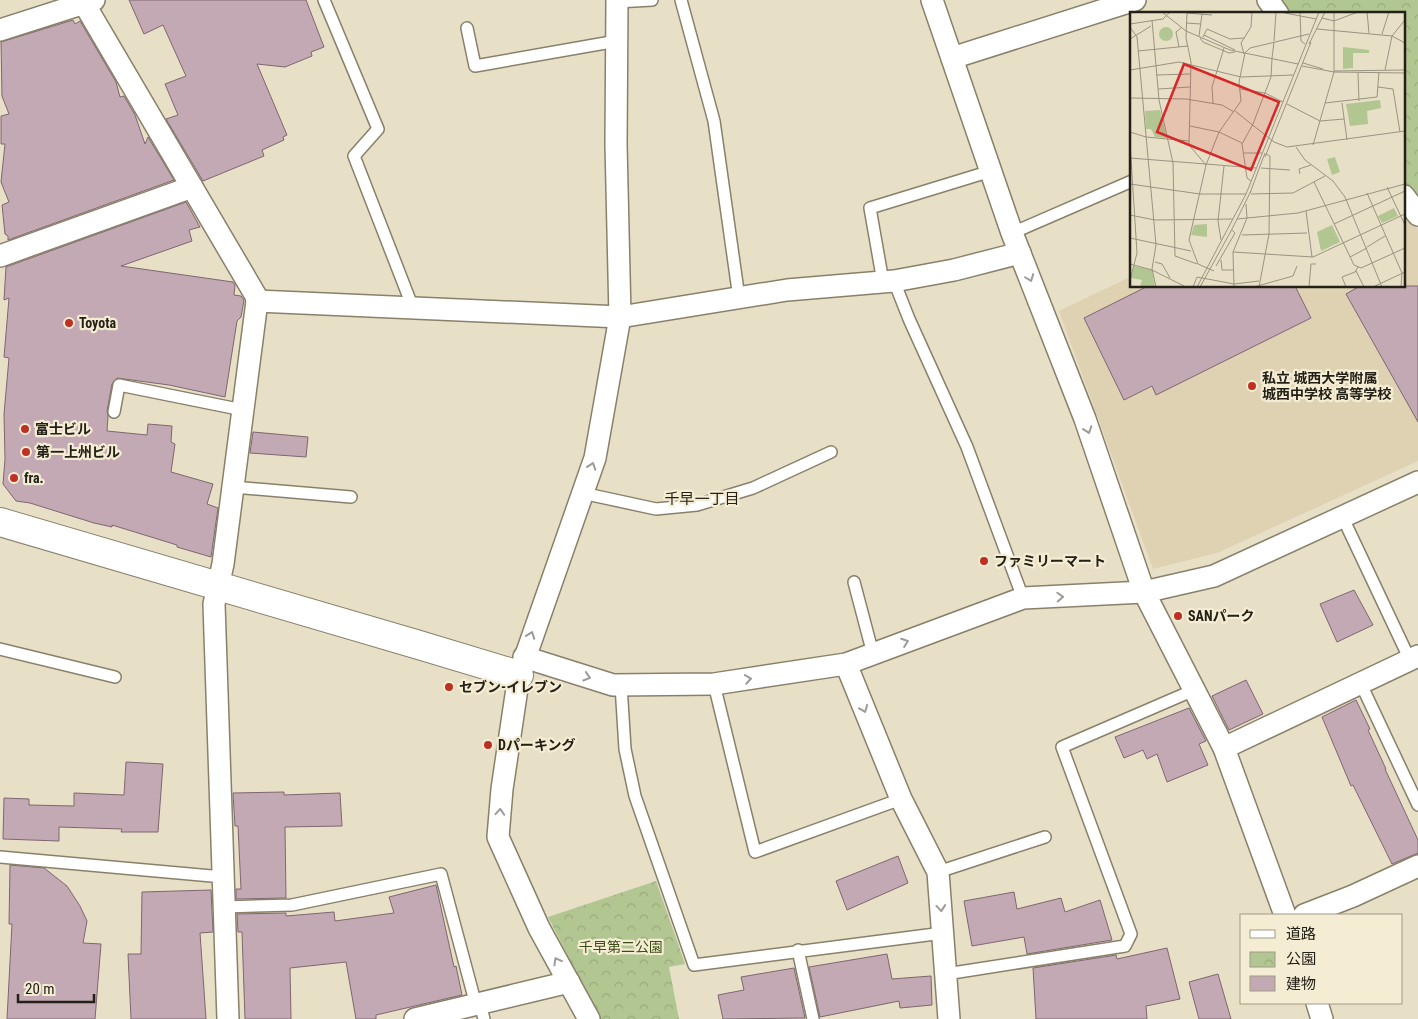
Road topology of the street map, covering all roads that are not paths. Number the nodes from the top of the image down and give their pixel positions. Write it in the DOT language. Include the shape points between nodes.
graph roads {
  1 [pos="324,0"];
  2 [pos="652,0"];
  3 [pos="682,0"];
  4 [pos="932,0"];
  5 [pos="1135,0"];
  6 [pos="1268,0"];
  7 [pos="86,1"];
  8 [pos="617,1"];
  9 [pos="1109,4"];
  10 [pos="1277,12"];
  11 [pos="466,28"];
  12 [pos="0,30"];
  13 [pos="617,41"];
  14 [pos="952,58"];
  15 [pos="991,171"];
  16 [pos="1130,183"];
  17 [pos="192,187"];
  18 [pos="1406,199"];
  19 [pos="1418,215"];
  20 [pos="1012,233"];
  21 [pos="1020,253"];
  22 [pos="0,256"];
  23 [pos="889,281"];
  24 [pos="739,298"];
  25 [pos="257,301"];
  26 [pos="413,308"];
  27 [pos="620,317"];
  28 [pos="243,410"];
  29 [pos="114,412"];
  30 [pos="831,452"];
  31 [pos="1418,482"];
  32 [pos="233,487"];
  33 [pos="582,493"];
  34 [pos="352,497"];
  35 [pos="1342,516"];
  36 [pos="0,522"];
  37 [pos="854,582"];
  38 [pos="217,585"];
  39 [pos="1144,592"];
  40 [pos="1023,598"];
  41 [pos="0,649"];
  42 [pos="873,654"];
  43 [pos="1414,658"];
  44 [pos="846,664"];
  45 [pos="521,666"];
  46 [pos="115,677"];
  47 [pos="1360,682"];
  48 [pos="714,684"];
  49 [pos="621,685"];
  50 [pos="1194,690"];
  51 [pos="1224,748"];
  52 [pos="901,799"];
  53 [pos="1418,805"];
  54 [pos="1045,837"];
  55 [pos="0,857"];
  56 [pos="1418,866"];
  57 [pos="938,872"];
  58 [pos="223,877"];
  59 [pos="224,907"];
  60 [pos="1286,914"];
  61 [pos="1307,914"];
  62 [pos="943,933"];
  63 [pos="798,950"];
  64 [pos="946,974"];
  65 [pos="569,982"];
  66 [pos="1316,1004"];
  67 [pos="480,1009"];
  68 [pos="228,1019"];
  69 [pos="415,1019"];
  70 [pos="589,1019"];
  71 [pos="813,1019"];
  72 [pos="949,1019"];
  73 [pos="1322,1019"];
  1 -- 26 [label="lane" via="378,129 354,156"];
  2 -- 8 [label="lane"];
  3 -- 24 [label="lane" via="714,121"];
  4 -- 14 [label="street"];
  5 -- 9 [label="street"];
  6 -- 10 [label="street"];
  7 -- 12 [label="street"];
  7 -- 17 [label="street"];
  8 -- 13 [label="street"];
  9 -- 14 [label="street"];
  11 -- 13 [label="lane" via="475,66"];
  13 -- 27 [label="street"];
  14 -- 15 [label="street"];
  15 -- 20 [label="street"];
  15 -- 23 [label="lane" via="870,208"];
  16 -- 20 [label="lane"];
  17 -- 22 [label="street"];
  17 -- 25 [label="street"];
  18 -- 19 [label="street"];
  20 -- 21 [label="street"];
  21 -- 23 [label="street" via="954,270"];
  21 -- 39 [label="street, one-way" via="1085,419"];
  23 -- 24 [label="street" via="787,290"];
  23 -- 40 [label="lane" via="967,447"];
  24 -- 27 [label="street"];
  25 -- 26 [label="street"];
  25 -- 28 [label="street"];
  26 -- 27 [label="street"];
  33 -- 27 [label="street, one-way" via="594,458"];
  28 -- 29 [label="lane" via="119,385"];
  28 -- 32 [label="street"];
  30 -- 33 [label="lane" via="753,488 697,504 656,510"];
  31 -- 35 [label="street"];
  32 -- 34 [label="lane"];
  32 -- 38 [label="street" via="223,564"];
  45 -- 33 [label="street, one-way"];
  35 -- 39 [label="street" via="1214,576"];
  35 -- 43 [label="lane"];
  36 -- 38 [label="street"];
  37 -- 42 [label="lane"];
  38 -- 45 [label="street"];
  38 -- 58 [label="street" via="214,604"];
  40 -- 39 [label="street, one-way"];
  39 -- 50 [label="street"];
  42 -- 40 [label="street, one-way"];
  41 -- 46 [label="lane"];
  42 -- 44 [label="street"];
  43 -- 47 [label="street"];
  48 -- 44 [label="street, one-way"];
  44 -- 52 [label="street, one-way"];
  45 -- 49 [label="street, one-way"];
  65 -- 45 [label="street, one-way" via="539,928 498,837"];
  47 -- 51 [label="street"];
  47 -- 53 [label="lane"];
  48 -- 49 [label="street"];
  48 -- 52 [label="lane" via="755,852"];
  49 -- 63 [label="lane" via="625,749 635,796 694,965"];
  50 -- 51 [label="street"];
  50 -- 64 [label="lane" via="1062,747 1131,934 1125,946"];
  51 -- 60 [label="street"];
  52 -- 57 [label="street"];
  54 -- 57 [label="lane"];
  55 -- 58 [label="lane"];
  56 -- 61 [label="street"];
  57 -- 62 [label="street, one-way"];
  58 -- 59 [label="street"];
  59 -- 67 [label="lane" via="292,905 442,874"];
  59 -- 68 [label="street"];
  62 -- 63 [label="lane"];
  62 -- 64 [label="street"];
  63 -- 71 [label="lane"];
  64 -- 72 [label="street"];
  65 -- 67 [label="street"];
  65 -- 70 [label="street"];
  66 -- 73 [label="street"];
  67 -- 69 [label="street"];
}
